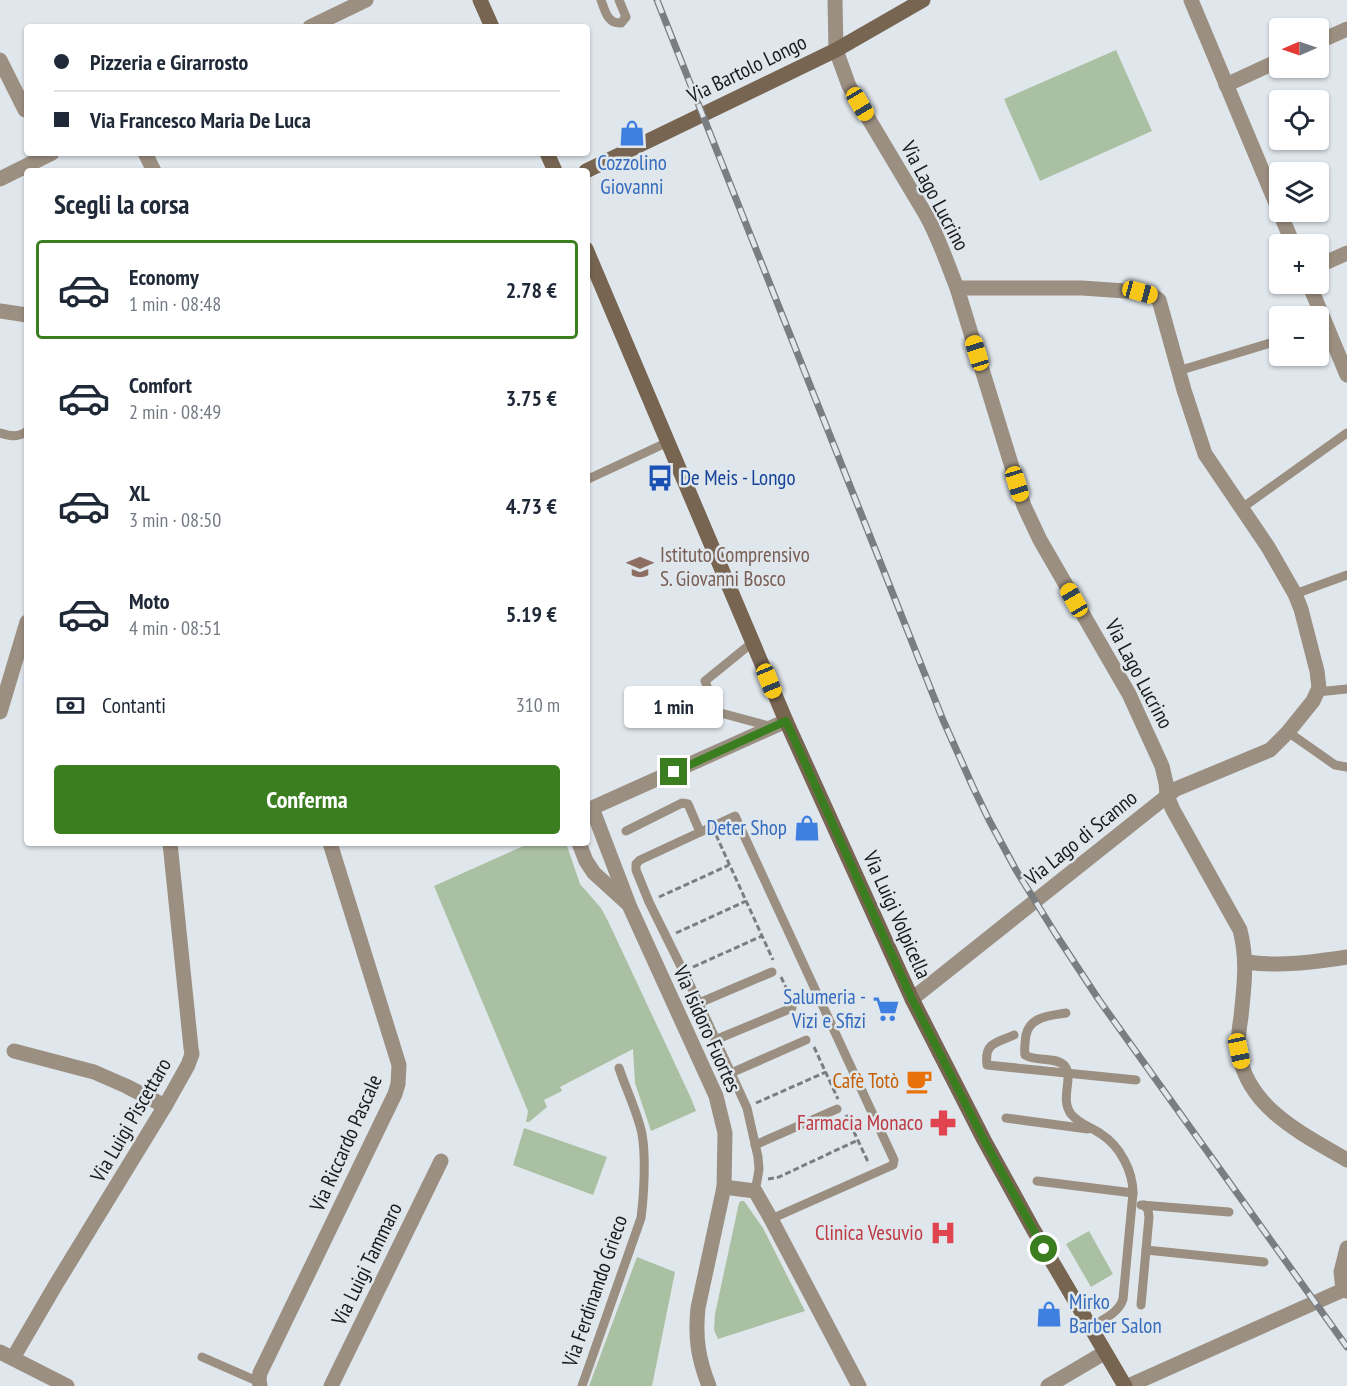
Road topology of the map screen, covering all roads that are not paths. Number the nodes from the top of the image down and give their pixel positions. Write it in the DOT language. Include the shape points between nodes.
graph roads {
  1 [pos="366,0"];
  2 [pos="480,0"];
  3 [pos="601,0"];
  4 [pos="620,0"];
  5 [pos="835,0"];
  6 [pos="924,0"];
  7 [pos="1191,0"];
  8 [pos="316,24"];
  9 [pos="491,24"];
  10 [pos="1347,29"];
  11 [pos="1329,37"];
  12 [pos="836,50"];
  13 [pos="0,60"];
  14 [pos="1269,65"];
  15 [pos="1226,85"];
  16 [pos="24,108"];
  17 [pos="44,156"];
  18 [pos="590,169"];
  19 [pos="0,179"];
  20 [pos="1289,234"];
  21 [pos="1347,253"];
  22 [pos="590,258"];
  23 [pos="1329,261"];
  24 [pos="957,288"];
  25 [pos="1313,294"];
  26 [pos="0,311"];
  27 [pos="24,315"];
  28 [pos="1269,343"];
  29 [pos="1178,371"];
  30 [pos="1347,375"];
  31 [pos="0,433"];
  32 [pos="24,433"];
  33 [pos="1347,433"];
  34 [pos="668,442"];
  35 [pos="590,478"];
  36 [pos="1242,508"];
  37 [pos="1347,575"];
  38 [pos="1295,594"];
  39 [pos="24,632"];
  40 [pos="753,642"];
  41 [pos="1347,689"];
  42 [pos="1317,692"];
  43 [pos="0,712"];
  44 [pos="779,724"];
  45 [pos="1288,732"];
  46 [pos="1347,767"];
  47 [pos="1167,796"];
  48 [pos="626,831"];
  49 [pos="700,832"];
  50 [pos="170,846"];
  51 [pos="331,846"];
  52 [pos="580,846"];
  53 [pos="628,905"];
  54 [pos="1347,957"];
  55 [pos="1246,962"];
  56 [pos="772,972"];
  57 [pos="912,999"];
  58 [pos="699,1003"];
  59 [pos="792,1008"];
  60 [pos="1066,1013"];
  61 [pos="1014,1035"];
  62 [pos="715,1040"];
  63 [pos="806,1040"];
  64 [pos="7,1049"];
  65 [pos="619,1068"];
  66 [pos="731,1072"];
  67 [pos="1069,1073"];
  68 [pos="1136,1080"];
  69 [pos="165,1106"];
  70 [pos="837,1109"];
  71 [pos="1006,1118"];
  72 [pos="1090,1129"];
  73 [pos="755,1145"];
  74 [pos="1347,1160"];
  75 [pos="441,1161"];
  76 [pos="1037,1181"];
  77 [pos="756,1186"];
  78 [pos="724,1187"];
  79 [pos="1133,1193"];
  80 [pos="1132,1204"];
  81 [pos="1144,1205"];
  82 [pos="1229,1212"];
  83 [pos="771,1219"];
  84 [pos="1347,1248"];
  85 [pos="1146,1250"];
  86 [pos="1264,1262"];
  87 [pos="1345,1291"];
  88 [pos="1141,1305"];
  89 [pos="1090,1327"];
  90 [pos="1104,1353"];
  91 [pos="7,1355"];
  92 [pos="202,1356"];
  93 [pos="259,1384"];
  94 [pos="67,1386"];
  95 [pos="331,1386"];
  96 [pos="582,1386"];
  97 [pos="709,1386"];
  98 [pos="859,1386"];
  99 [pos="1048,1386"];
  100 [pos="1126,1386"];
  1 -- 8 [label="street"];
  2 -- 9 [label="street"];
  3 -- 4 [label="lane" via="609,20 615,24 626,17"];
  5 -- 12 [label="street, Via Lago Lucrino"];
  6 -- 12 [label="street, Via Bartolo Longo"];
  7 -- 15 [label="street"];
  10 -- 11 [label="street"];
  12 -- 18 [label="street, Via Bartolo Longo"];
  12 -- 24 [label="street, Via Lago Lucrino" via="849,86 936,234"];
  13 -- 16 [label="street"];
  14 -- 15 [label="street"];
  15 -- 20 [label="street"];
  17 -- 19 [label="street"];
  21 -- 23 [label="street"];
  22 -- 34 [label="street, Via Luigi Volpicella"];
  24 -- 29 [label="street" via="1082,288 1152,295 1161,305"];
  24 -- 47 [label="street, Via Lago Lucrino" via="1024,506 1129,694 1162,766"];
  25 -- 30 [label="street"];
  26 -- 27 [label="street"];
  28 -- 29 [label="lane"];
  29 -- 36 [label="street" via="1205,454"];
  31 -- 32 [label="lane" via="14,437"];
  33 -- 36 [label="lane"];
  34 -- 35 [label="lane"];
  34 -- 40 [label="street, Via Luigi Volpicella"];
  36 -- 38 [label="street"];
  37 -- 38 [label="lane"];
  38 -- 42 [label="street" via="1317,670"];
  39 -- 43 [label="street"];
  40 -- 44 [label="street, Via Luigi Volpicella"];
  40 -- 44 [label="lane" via="705,681 717,712"];
  41 -- 42 [label="lane"];
  42 -- 45 [label="street, Via Lago di Scanno"];
  44 -- 53 [label="street, Via Isidoro Fuortes" via="592,808"];
  44 -- 57 [label="street, Via Luigi Volpicella"];
  45 -- 46 [label="lane" via="1335,765"];
  45 -- 47 [label="street, Via Lago di Scanno" via="1270,750"];
  47 -- 55 [label="street, Via Lago Lucrino" via="1235,918"];
  47 -- 57 [label="street, Via Lago di Scanno"];
  48 -- 49 [label="lane" via="685,803"];
  49 -- 58 [label="lane" via="636,864 649,902"];
  49 -- 83 [label="lane" via="735,816 895,1162"];
  50 -- 69 [label="street, Via Luigi Piscettaro" via="192,1054"];
  51 -- 93 [label="street, Via Riccardo Pascale" via="399,1065 398,1084 260,1373"];
  52 -- 53 [label="street, Via Isidoro Fuortes" via="594,873"];
  53 -- 78 [label="street, Via Isidoro Fuortes" via="716,1096 725,1133"];
  54 -- 55 [label="street" via="1282,965"];
  55 -- 74 [label="street, Via Lago Lucrino" via="1239,1051 1248,1081 1266,1106 1290,1126"];
  56 -- 58 [label="lane"];
  57 -- 89 [label="street, Via Luigi Volpicella" via="984,1140"];
  58 -- 62 [label="lane"];
  59 -- 62 [label="lane"];
  60 -- 67 [label="lane" via="1033,1022 1024,1052 1061,1063"];
  61 -- 67 [label="lane" via="990,1046 987,1065"];
  62 -- 66 [label="lane"];
  63 -- 66 [label="lane"];
  64 -- 69 [label="street" via="94,1072"];
  65 -- 96 [label="lane, Via Ferdinando Grieco" via="641,1132 643,1205"];
  66 -- 73 [label="lane" via="747,1108"];
  67 -- 68 [label="lane"];
  67 -- 72 [label="lane" via="1065,1103 1074,1117"];
  69 -- 91 [label="street, Via Luigi Piscettaro" via="55,1286"];
  70 -- 73 [label="lane"];
  71 -- 72 [label="lane"];
  72 -- 79 [label="lane" via="1107,1139 1122,1156 1133,1180"];
  73 -- 77 [label="lane" via="759,1169"];
  75 -- 95 [label="street, Via Luigi Tammaro"];
  76 -- 79 [label="lane"];
  77 -- 78 [label="street"];
  77 -- 83 [label="street"];
  78 -- 97 [label="street, Via Isidoro Fuortes" via="696,1328 702,1369"];
  79 -- 80 [label="lane"];
  80 -- 81 [label="lane"];
  80 -- 89 [label="lane" via="1122,1303"];
  81 -- 82 [label="lane"];
  81 -- 85 [label="lane" via="1149,1217"];
  83 -- 98 [label="street"];
  84 -- 87 [label="street" via="1341,1272"];
  85 -- 86 [label="lane"];
  85 -- 88 [label="lane"];
  87 -- 100 [label="street"];
  89 -- 90 [label="street, Via Luigi Volpicella"];
  90 -- 99 [label="street"];
  90 -- 100 [label="street, Via Luigi Volpicella"];
  91 -- 94 [label="street"];
  92 -- 93 [label="lane, Via Riccardo Pascale"];
}
